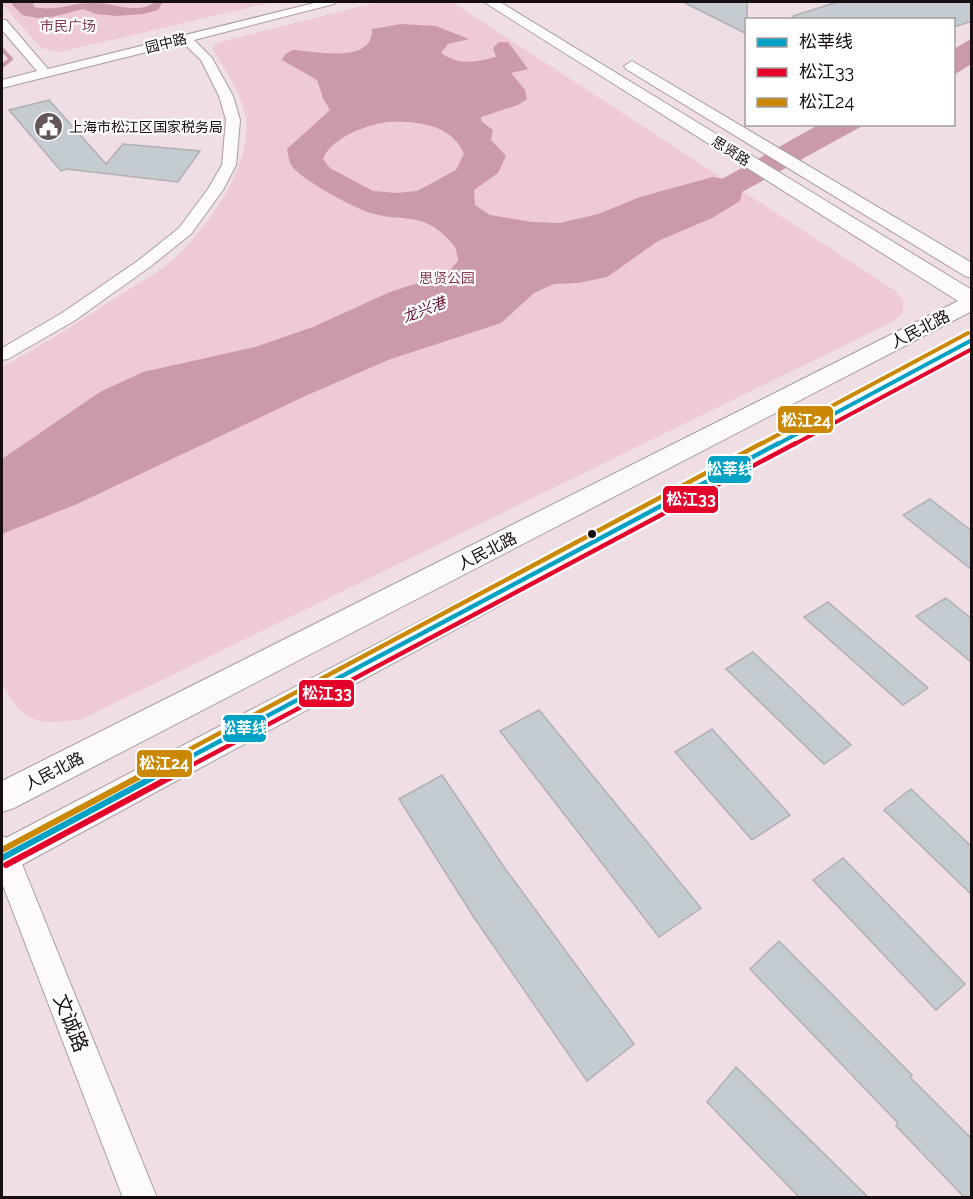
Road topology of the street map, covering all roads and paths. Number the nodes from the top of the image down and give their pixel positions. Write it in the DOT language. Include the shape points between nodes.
graph roads {
  1 [pos="330,2"];
  2 [pos="491,2"];
  3 [pos="2,23"];
  4 [pos="186,39"];
  5 [pos="615,56"];
  6 [pos="45,73"];
  7 [pos="2,84"];
  8 [pos="972,273"];
  9 [pos="972,301"];
  10 [pos="972,340"];
  11 [pos="2,355"];
  12 [pos="2,797"];
  13 [pos="3,854"];
  14 [pos="140,1197"];
  1 -- 4 [label="street, 园中路"];
  2 -- 9 [label="main road, 思贤路"];
  3 -- 6 [label="street"];
  4 -- 6 [label="street, 园中路"];
  4 -- 11 [label="street" via="206,58 226,96 233,120 229,165 215,190 185,231 145,263 31,341"];
  5 -- 8 [label="main road, 思贤路"];
  6 -- 7 [label="street, 园中路"];
  9 -- 12 [label="main road, 人民北路"];
  10 -- 13 [label="main road, 人民北路"];
  13 -- 14 [label="street, 文诚路"];
}
